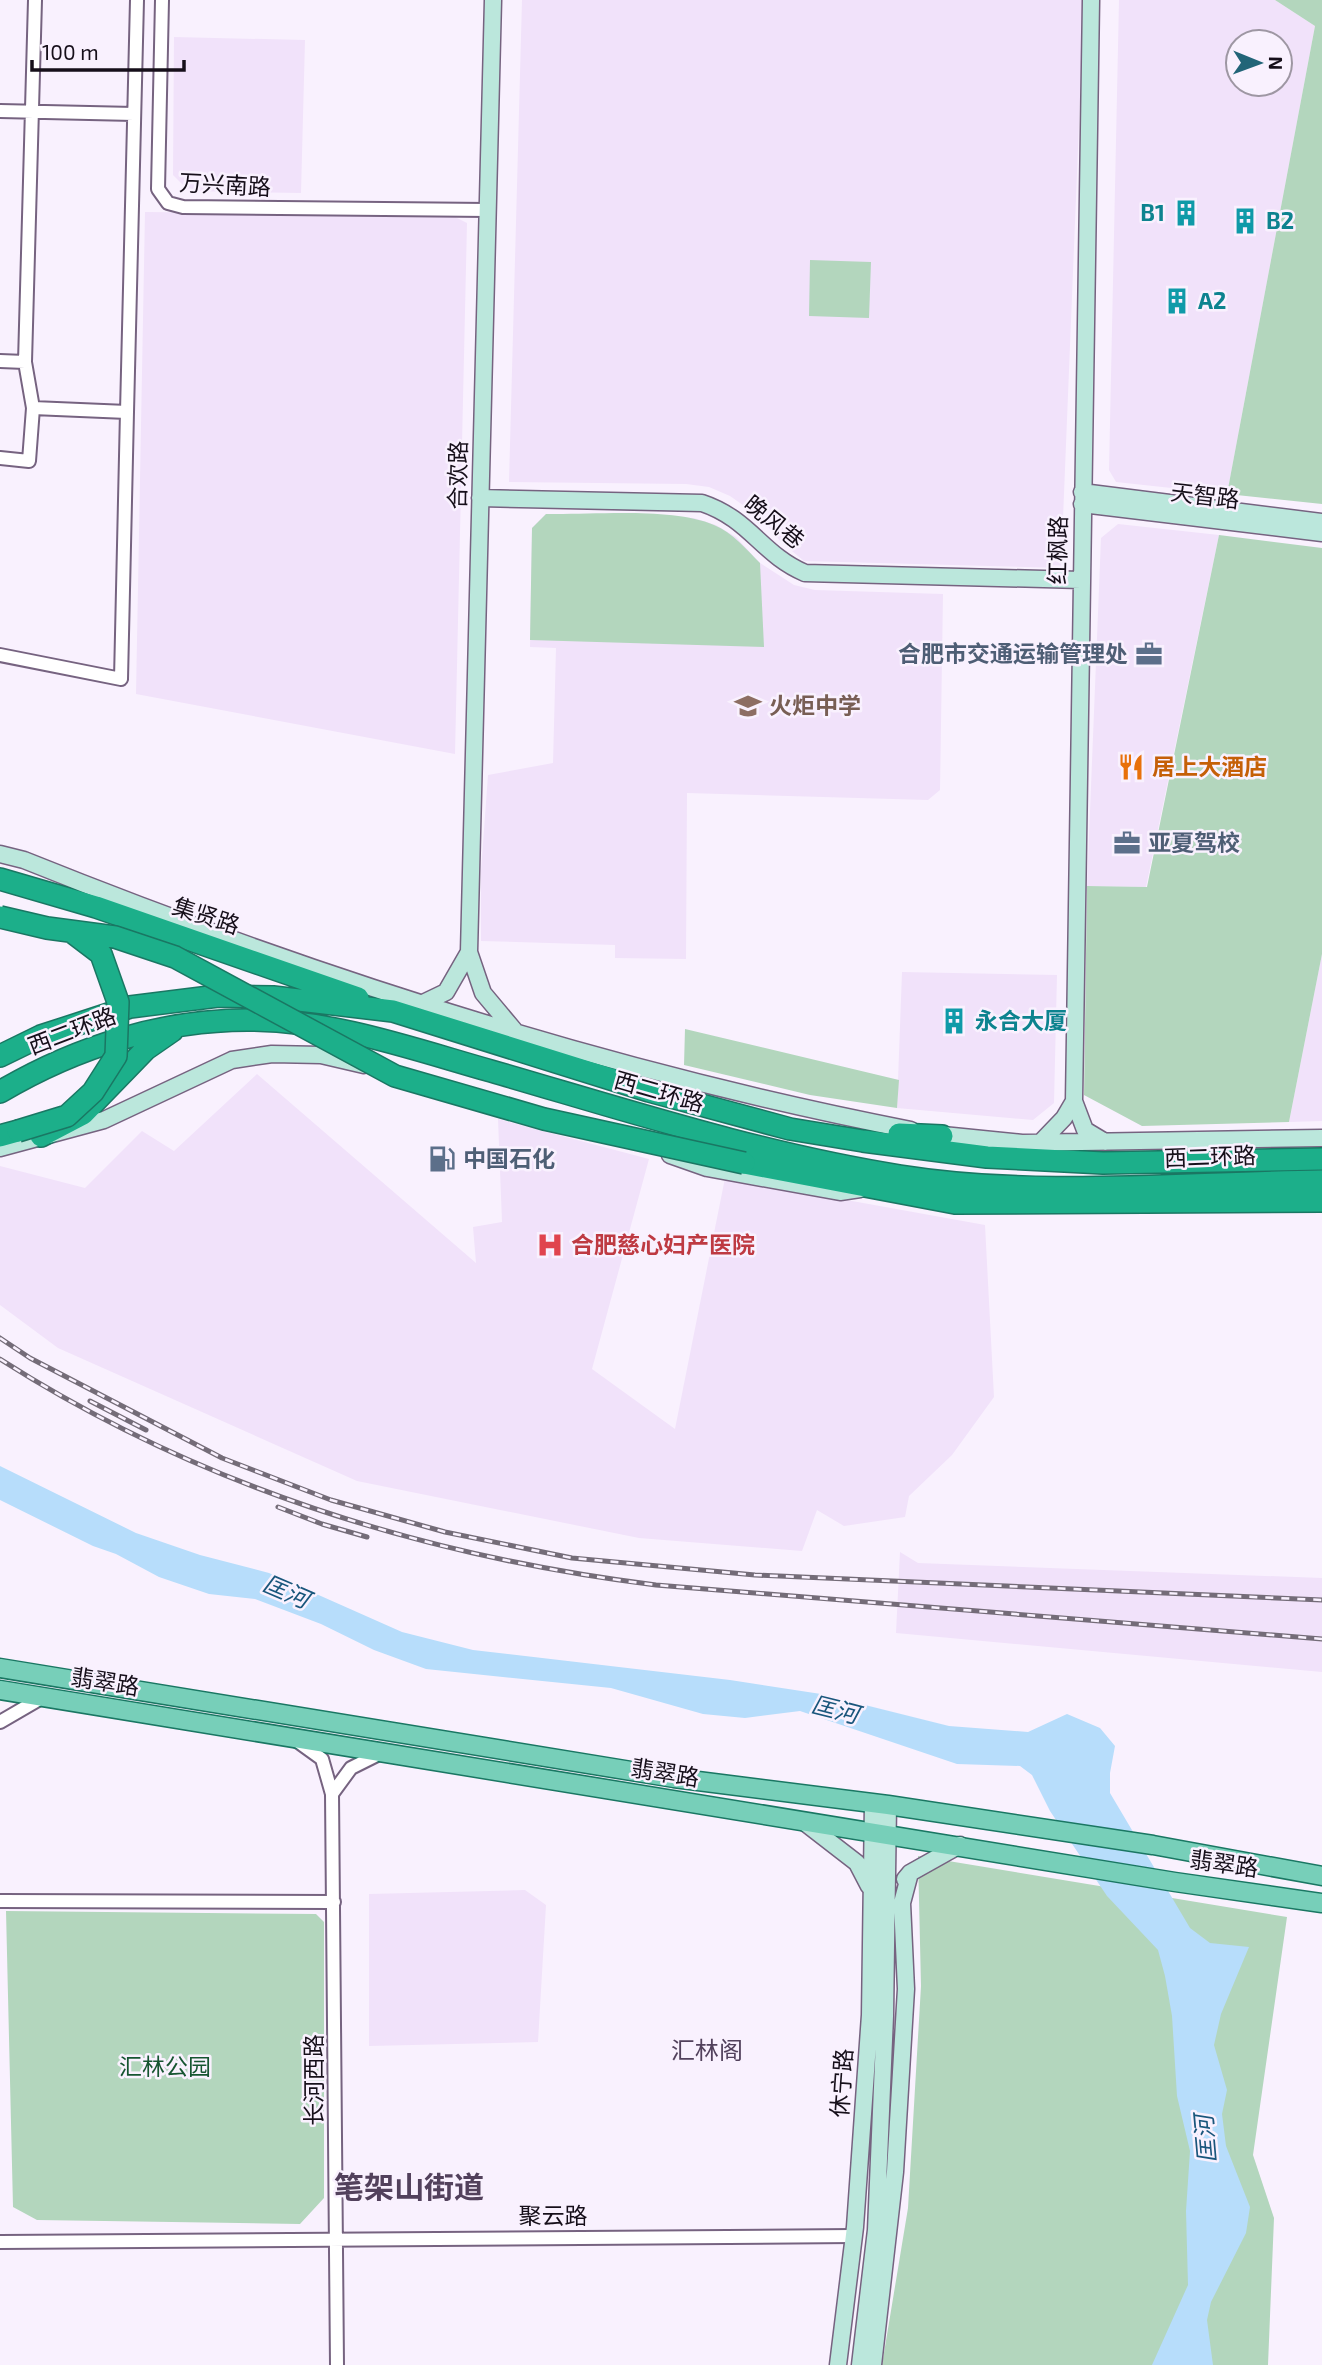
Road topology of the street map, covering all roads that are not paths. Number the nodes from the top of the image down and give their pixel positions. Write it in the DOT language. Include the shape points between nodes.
graph roads {
  1 [pos="34,0"];
  2 [pos="137,0"];
  3 [pos="162,0"];
  4 [pos="493,0"];
  5 [pos="1091,0"];
  6 [pos="0,111"];
  7 [pos="32,111"];
  8 [pos="134,114"];
  9 [pos="488,210"];
  10 [pos="0,361"];
  11 [pos="25,362"];
  12 [pos="33,408"];
  13 [pos="127,412"];
  14 [pos="0,458"];
  15 [pos="480,498"];
  16 [pos="1082,498"];
  17 [pos="1322,522"];
  18 [pos="1322,533"];
  19 [pos="1081,580"];
  20 [pos="0,655"];
  21 [pos="0,854"];
  22 [pos="0,879"];
  23 [pos="0,903"];
  24 [pos="0,917"];
  25 [pos="180,935"];
  26 [pos="468,952"];
  27 [pos="283,957"];
  28 [pos="423,1003"];
  29 [pos="393,1011"];
  30 [pos="185,1025"];
  31 [pos="516,1031"];
  32 [pos="0,1056"];
  33 [pos="0,1092"];
  34 [pos="1074,1101"];
  35 [pos="790,1129"];
  36 [pos="9,1133"];
  37 [pos="41,1136"];
  38 [pos="942,1136"];
  39 [pos="1322,1138"];
  40 [pos="1040,1143"];
  41 [pos="1106,1143"];
  42 [pos="0,1147"];
  43 [pos="1322,1158"];
  44 [pos="744,1163"];
  45 [pos="898,1175"];
  46 [pos="1322,1181"];
  47 [pos="866,1188"];
  48 [pos="1322,1202"];
  49 [pos="0,1668"];
  50 [pos="0,1690"];
  51 [pos="43,1697"];
  52 [pos="0,1722"];
  53 [pos="291,1737"];
  54 [pos="383,1752"];
  55 [pos="332,1794"];
  56 [pos="880,1804"];
  57 [pos="799,1819"];
  58 [pos="879,1832"];
  59 [pos="961,1845"];
  60 [pos="910,1873"];
  61 [pos="1322,1876"];
  62 [pos="871,1889"];
  63 [pos="0,1901"];
  64 [pos="334,1902"];
  65 [pos="886,1903"];
  66 [pos="1322,1903"];
  67 [pos="854,2236"];
  68 [pos="336,2237"];
  69 [pos="0,2242"];
  70 [pos="337,2365"];
  71 [pos="838,2365"];
  72 [pos="860,2365"];
  73 [pos="873,2365"];
  1 -- 7 [label="street"];
  2 -- 8 [label="street"];
  3 -- 9 [label="street, 万兴南路" via="158,189 168,203 183,207"];
  4 -- 9 [label="street, 合欢路"];
  5 -- 16 [label="street, 红枫路"];
  6 -- 7 [label="street"];
  7 -- 8 [label="street"];
  7 -- 11 [label="street"];
  8 -- 13 [label="street"];
  9 -- 15 [label="street, 合欢路"];
  10 -- 11 [label="street"];
  11 -- 12 [label="street"];
  12 -- 13 [label="street"];
  12 -- 14 [label="street" via="29,461"];
  13 -- 20 [label="street" via="121,678"];
  15 -- 19 [label="street, 晚风巷" via="702,503 731,514 773,555 805,573"];
  15 -- 26 [label="street, 合欢路"];
  16 -- 17 [label="street, 天智路"];
  16 -- 18 [label="street, 天智路"];
  16 -- 19 [label="street, 红枫路"];
  19 -- 34 [label="street, 红枫路"];
  21 -- 27 [label="street"];
  22 -- 25 [label="highway, 集贤路"];
  23 -- 36 [label="highway, bridge" via="52,917 102,954 118,1002 116,1056 93,1092 67,1116"];
  24 -- 44 [label="highway, bridge" via="115,937 175,957 395,1076 544,1119"];
  25 -- 27 [label="highway"];
  25 -- 29 [label="highway, 集贤路"];
  26 -- 28 [label="street" via="446,992"];
  26 -- 31 [label="street" via="484,993"];
  27 -- 28 [label="street"];
  28 -- 31 [label="street"];
  29 -- 32 [label="highway, 西二环路" via="273,997 175,999 41,1036"];
  29 -- 35 [label="highway, 西二环路" via="526,1055"];
  30 -- 33 [label="highway, 西二环路" via="114,1040 54,1063"];
  30 -- 37 [label="highway" via="146,1049 83,1114"];
  30 -- 45 [label="highway, 西二环路" via="252,1020 330,1027 725,1138"];
  31 -- 38 [label="street" via="780,1104"];
  34 -- 40 [label="street"];
  34 -- 41 [label="street" via="1085,1130"];
  35 -- 38 [label="highway"];
  35 -- 43 [label="highway, 西二环路" via="987,1157 1103,1163"];
  37 -- 42 [label="street"];
  37 -- 47 [label="street" via="104,1120 232,1060 272,1054 321,1055 516,1102 707,1168 840,1192"];
  38 -- 40 [label="street"];
  39 -- 41 [label="street"];
  40 -- 41 [label="street"];
  44 -- 45 [label="highway"];
  44 -- 47 [label="highway, 西二环路"];
  45 -- 46 [label="highway, 西二环路" via="1069,1188"];
  47 -- 48 [label="highway, 西二环路" via="955,1203"];
  49 -- 56 [label="main road, 翡翠路" via="660,1775"];
  50 -- 51 [label="main road, 翡翠路"];
  51 -- 52 [label="street"];
  51 -- 53 [label="main road, 翡翠路"];
  53 -- 54 [label="main road, 翡翠路"];
  53 -- 55 [label="street, 长河西路" via="322,1759"];
  54 -- 55 [label="street" via="351,1768"];
  54 -- 57 [label="main road, 翡翠路"];
  55 -- 64 [label="street, 长河西路"];
  56 -- 58 [label="street, 休宁路"];
  56 -- 61 [label="main road, 翡翠路"];
  57 -- 58 [label="main road, 翡翠路"];
  57 -- 62 [label="street" via="857,1863"];
  58 -- 59 [label="main road, 翡翠路"];
  58 -- 62 [label="street, 休宁路"];
  58 -- 65 [label="street, 休宁路"];
  59 -- 60 [label="street"];
  59 -- 66 [label="main road, 翡翠路"];
  60 -- 65 [label="street"];
  60 -- 73 [label="street" via="902,1903 906,1989 895,2172"];
  62 -- 67 [label="street, 休宁路" via="870,2015"];
  63 -- 64 [label="street"];
  64 -- 68 [label="street, 长河西路"];
  65 -- 72 [label="street, 休宁路" via="876,2230"];
  67 -- 68 [label="street, 聚云路"];
  67 -- 71 [label="street, 休宁路"];
  68 -- 69 [label="street, 聚云路"];
  68 -- 70 [label="street, 长河西路"];
}
